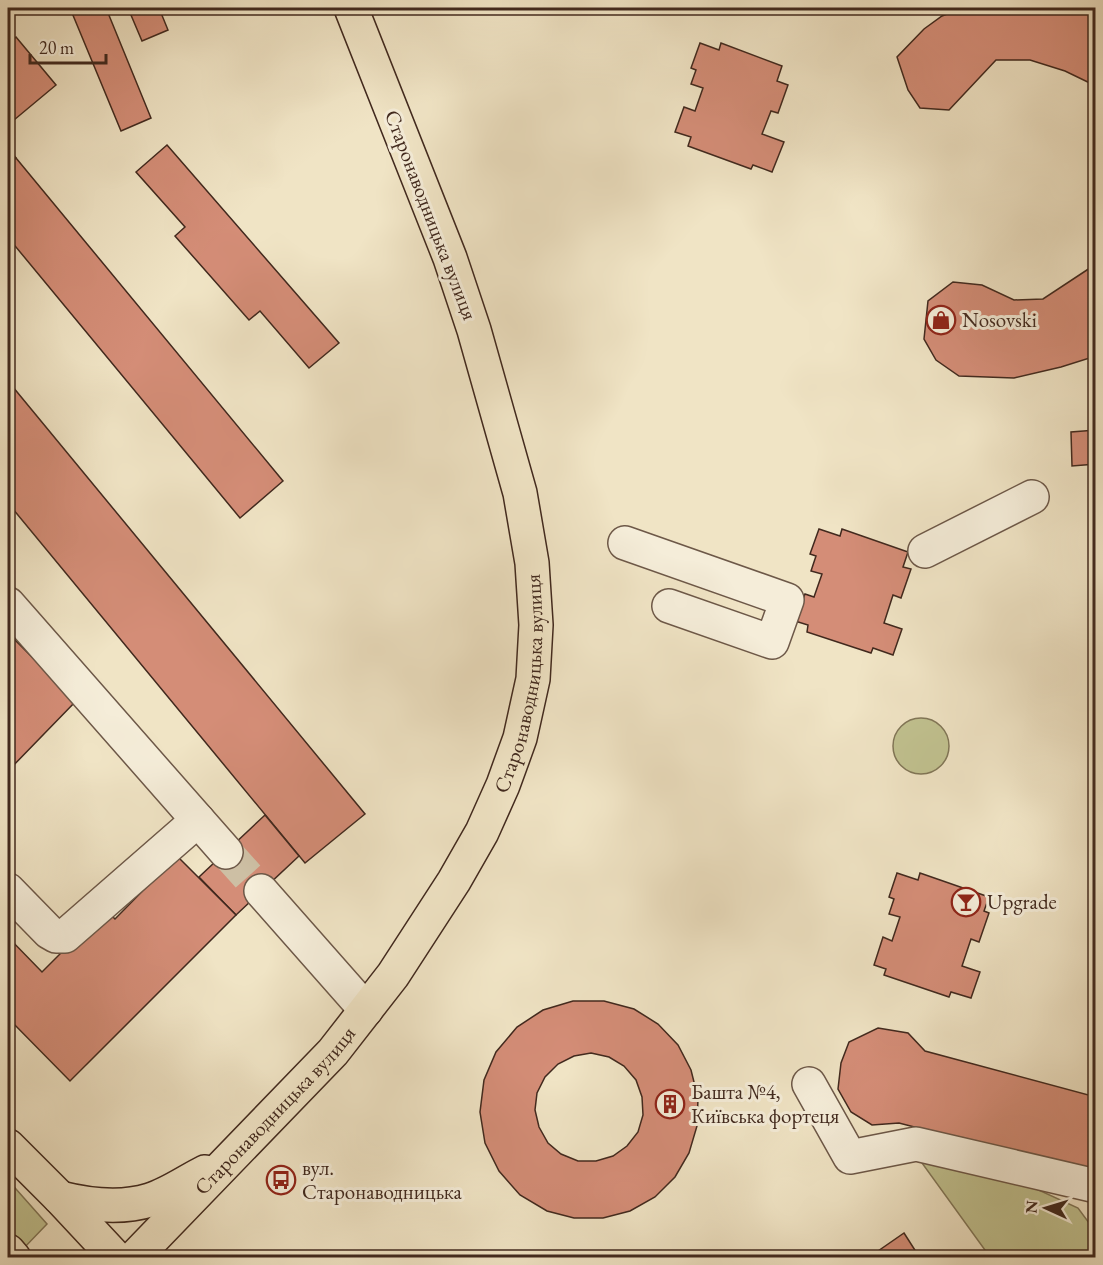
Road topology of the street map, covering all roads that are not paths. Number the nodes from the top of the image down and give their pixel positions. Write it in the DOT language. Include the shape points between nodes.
graph roads {
  1 [pos="351,8"];
  2 [pos="1032,497"];
  3 [pos="626,543"];
  4 [pos="925,551"];
  5 [pos="8,604"];
  6 [pos="669,606"];
  7 [pos="198,820"];
  8 [pos="226,852"];
  9 [pos="8,890"];
  10 [pos="261,891"];
  11 [pos="366,1010"];
  12 [pos="809,1084"];
  13 [pos="8,1146"];
  14 [pos="229,1161"];
  15 [pos="1095,1186"];
  16 [pos="60,1198"];
  17 [pos="8,1251"];
  18 [pos="14,1257"];
  19 [pos="116,1257"];
  20 [pos="134,1257"];
  1 -- 11 [label="main road, Старонаводницька вулиця" via="450,258 474,330 520,493 532,564 536,625 533,679 520,738 503,785 454,881"];
  2 -- 4 [label="lane"];
  3 -- 6 [label="lane" via="787,600 772,642"];
  5 -- 7 [label="lane"];
  7 -- 8 [label="lane"];
  7 -- 9 [label="lane" via="65,936 50,932"];
  10 -- 11 [label="lane"];
  11 -- 14 [label="main road, Старонаводницька вулиця" via="333,1052"];
  12 -- 15 [label="lane" via="850,1157 916,1144"];
  13 -- 16 [label="main road"];
  14 -- 16 [label="main road" via="151,1200 83,1204"];
  14 -- 20 [label="main road, Старонаводницька вулиця"];
  16 -- 19 [label="main road"];
  17 -- 18 [label="main road"];
}
